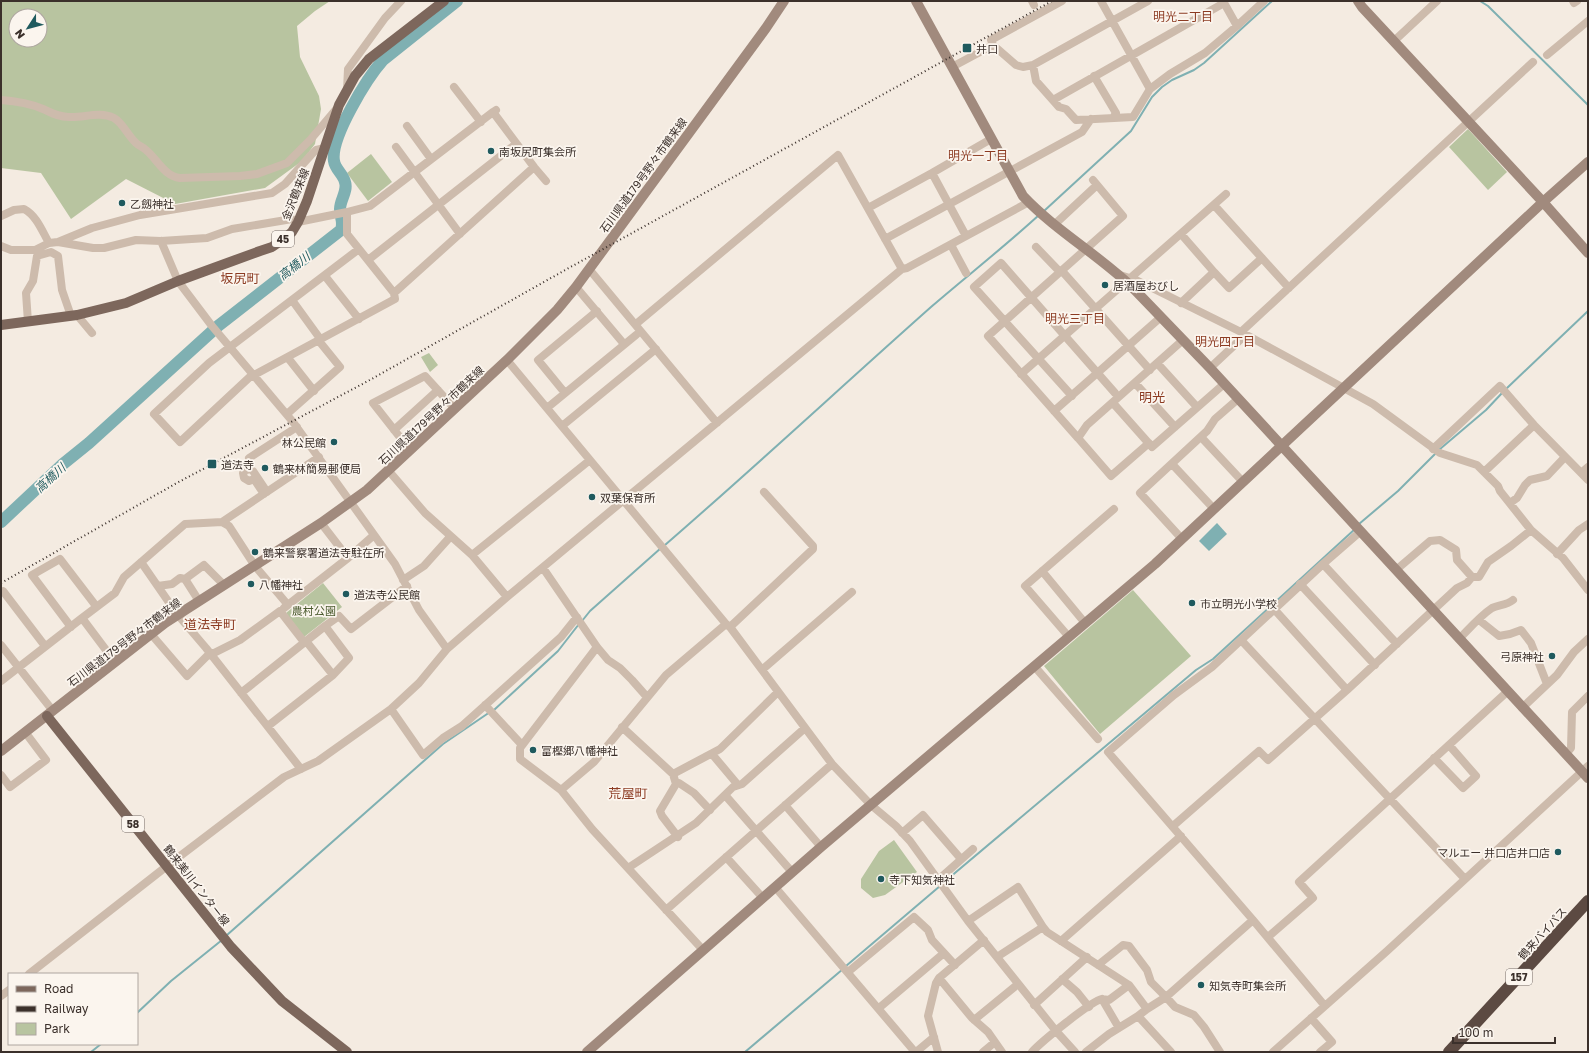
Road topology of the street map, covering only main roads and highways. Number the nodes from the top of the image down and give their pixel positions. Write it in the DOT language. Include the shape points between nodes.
graph roads {
  1 [pos="444,1"];
  2 [pos="1,326"];
  3 [pos="50,714"];
  4 [pos="1588,901"];
  5 [pos="343,1051"];
  6 [pos="1449,1052"];
  1 -- 2 [label="main road, 金沢鶴来線 / 45" via="369,59 355,76 340,105 307,201 292,232 272,246 126,303 74,316"];
  3 -- 5 [label="main road, 鶴来美川インター線 / 58" via="229,944 282,1001"];
  4 -- 6 [label="highway, 鶴来バイパス / 157"];
}
